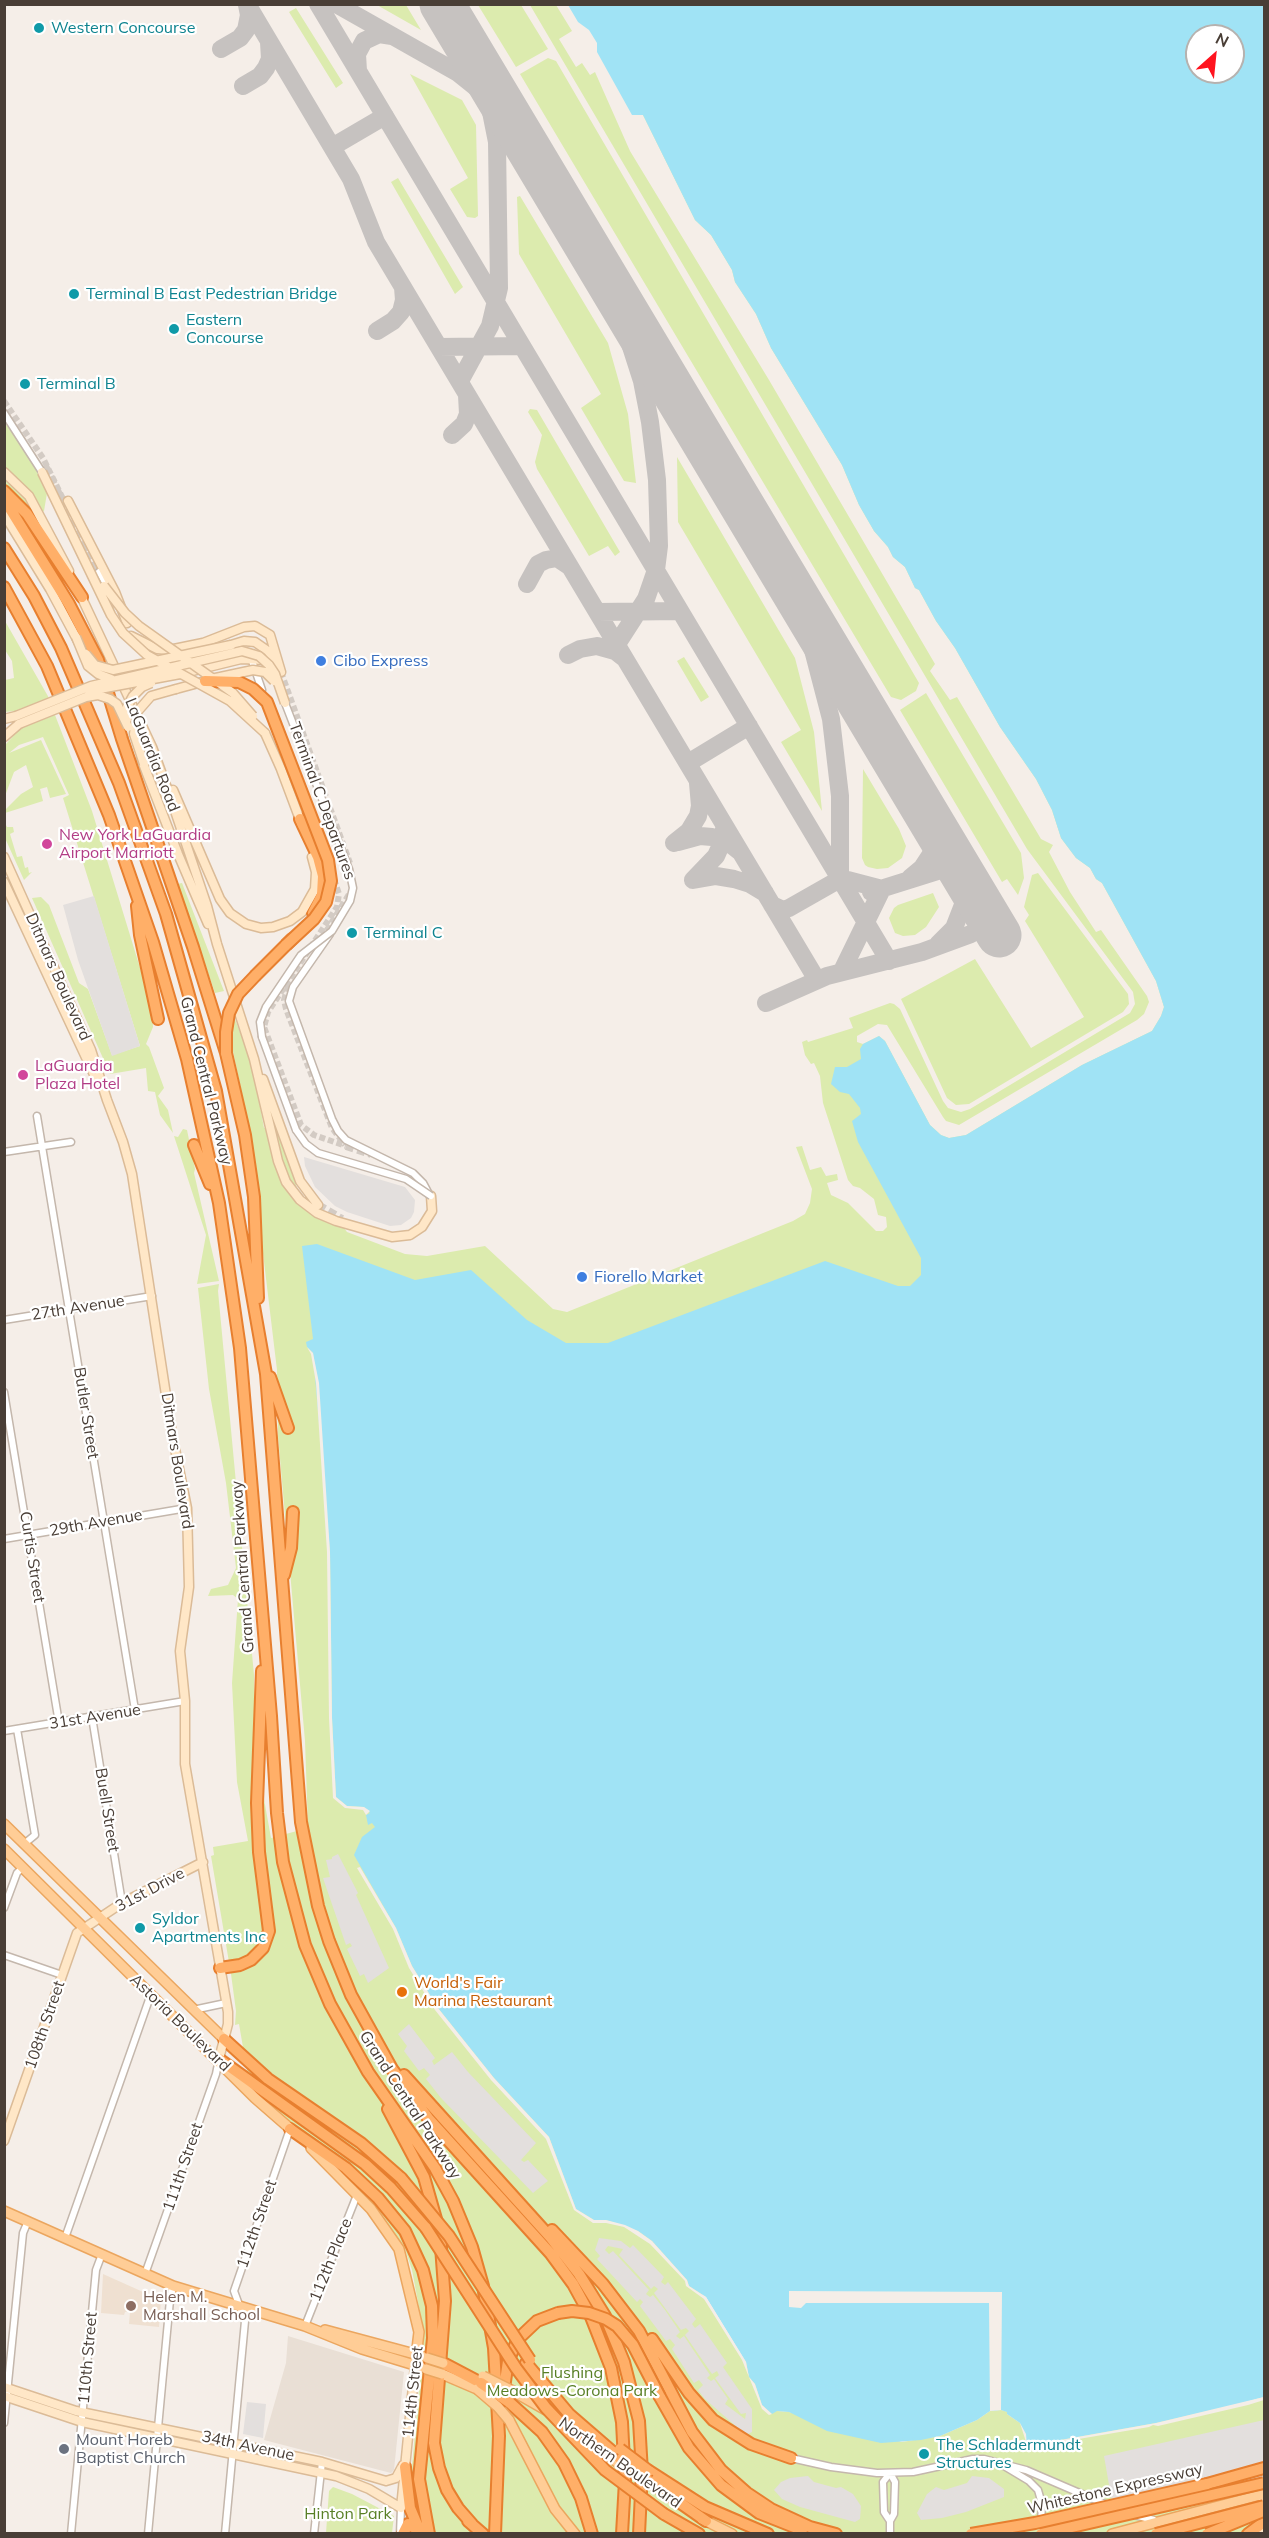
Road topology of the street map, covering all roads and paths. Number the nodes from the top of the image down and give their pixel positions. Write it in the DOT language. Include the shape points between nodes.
graph roads {
  1 [pos="4,413"];
  2 [pos="4,472"];
  3 [pos="42,472"];
  4 [pos="4,491"];
  5 [pos="4,499"];
  6 [pos="68,501"];
  7 [pos="4,514"];
  8 [pos="4,548"];
  9 [pos="99,572"];
  10 [pos="104,586"];
  11 [pos="4,587"];
  12 [pos="4,596"];
  13 [pos="82,597"];
  14 [pos="127,623"];
  15 [pos="29,629"];
  16 [pos="131,636"];
  17 [pos="76,637"];
  18 [pos="244,642"];
  19 [pos="251,658"];
  20 [pos="281,672"];
  21 [pos="180,674"];
  22 [pos="114,680"];
  23 [pos="205,681"];
  24 [pos="262,690"];
  25 [pos="68,696"];
  26 [pos="285,703"];
  27 [pos="4,719"];
  28 [pos="18,720"];
  29 [pos="128,727"];
  30 [pos="265,734"];
  31 [pos="4,737"];
  32 [pos="152,747"];
  33 [pos="144,764"];
  34 [pos="300,819"];
  35 [pos="4,857"];
  36 [pos="4,882"];
  37 [pos="134,885"];
  38 [pos="332,931"];
  39 [pos="217,944"];
  40 [pos="286,945"];
  41 [pos="158,1019"];
  42 [pos="226,1053"];
  43 [pos="254,1059"];
  44 [pos="107,1100"];
  45 [pos="37,1116"];
  46 [pos="71,1142"];
  47 [pos="194,1145"];
  48 [pos="42,1146"];
  49 [pos="4,1152"];
  50 [pos="430,1196"];
  51 [pos="219,1203"];
  52 [pos="318,1205"];
  53 [pos="152,1296"];
  54 [pos="69,1309"];
  55 [pos="4,1320"];
  56 [pos="259,1328"];
  57 [pos="263,1354"];
  58 [pos="4,1392"];
  59 [pos="288,1428"];
  60 [pos="187,1508"];
  61 [pos="293,1512"];
  62 [pos="104,1521"];
  63 [pos="29,1535"];
  64 [pos="4,1539"];
  65 [pos="282,1584"];
  66 [pos="264,1641"];
  67 [pos="185,1701"];
  68 [pos="135,1710"];
  69 [pos="92,1717"];
  70 [pos="59,1723"];
  71 [pos="18,1729"];
  72 [pos="4,1731"];
  73 [pos="4,1824"];
  74 [pos="24,1845"];
  75 [pos="4,1849"];
  76 [pos="202,1862"];
  77 [pos="23,1868"];
  78 [pos="122,1903"];
  79 [pos="4,1908"];
  80 [pos="98,1918"];
  81 [pos="84,1928"];
  82 [pos="4,1955"];
  83 [pos="220,1968"];
  84 [pos="62,1975"];
  85 [pos="342,1975"];
  86 [pos="151,1994"];
  87 [pos="226,2003"];
  88 [pos="193,2010"];
  89 [pos="224,2039"];
  90 [pos="219,2059"];
  91 [pos="368,2072"];
  92 [pos="290,2129"];
  93 [pos="4,2141"];
  94 [pos="494,2174"];
  95 [pos="357,2194"];
  96 [pos="4,2211"];
  97 [pos="28,2221"];
  98 [pos="65,2238"];
  99 [pos="102,2254"];
  100 [pos="587,2267"];
  101 [pos="145,2274"];
  102 [pos="173,2286"];
  103 [pos="239,2306"];
  104 [pos="304,2326"];
  105 [pos="422,2356"];
  106 [pos="415,2366"];
  107 [pos="443,2368"];
  108 [pos="480,2383"];
  109 [pos="6,2392"];
  110 [pos="428,2401"];
  111 [pos="82,2417"];
  112 [pos="4,2423"];
  113 [pos="158,2428"];
  114 [pos="499,2436"];
  115 [pos="157,2438"];
  116 [pos="233,2443"];
  117 [pos="232,2454"];
  118 [pos="621,2458"];
  119 [pos="791,2458"];
  120 [pos="406,2461"];
  121 [pos="321,2462"];
  122 [pos="998,2463"];
  123 [pos="1264,2469"];
  124 [pos="321,2472"];
  125 [pos="890,2473"];
  126 [pos="649,2479"];
  127 [pos="1264,2483"];
  128 [pos="1263,2498"];
  129 [pos="402,2508"];
  130 [pos="414,2519"];
  131 [pos="1161,2520"];
  132 [pos="706,2521"];
  133 [pos="890,2521"];
  134 [pos="1263,2521"];
  135 [pos="472,2524"];
  136 [pos="801,2527"];
  137 [pos="421,2533"];
  138 [pos="71,2534"];
  139 [pos="148,2534"];
  140 [pos="225,2534"];
  141 [pos="315,2534"];
  142 [pos="401,2534"];
  143 [pos="429,2534"];
  144 [pos="483,2534"];
  145 [pos="495,2534"];
  146 [pos="574,2534"];
  147 [pos="591,2534"];
  148 [pos="622,2534"];
  149 [pos="640,2534"];
  150 [pos="699,2534"];
  151 [pos="732,2534"];
  152 [pos="768,2534"];
  153 [pos="817,2534"];
  154 [pos="836,2534"];
  155 [pos="890,2534"];
  156 [pos="971,2534"];
  157 [pos="1038,2534"];
  158 [pos="1112,2534"];
  159 [pos="1156,2534"];
  160 [pos="1199,2534"];
  161 [pos="1207,2534"];
  162 [pos="1248,2534"];
  1 -- 3 [label="street"];
  2 -- 13 [label="street, LaGuardia Road" via="33,502"];
  3 -- 30 [label="street, bridge" via="123,633 147,655 230,701"];
  4 -- 13 [label="highway" via="27,514"];
  5 -- 42 [label="highway, bridge" via="69,604 98,660"];
  6 -- 14 [label="street"];
  7 -- 17 [label="street"];
  8 -- 56 [label="highway, Grand Central Parkway" via="46,619 88,708 163,904 216,1090"];
  9 -- 14 [label="street"];
  10 -- 30 [label="street, bridge" via="139,626 238,698"];
  11 -- 15 [label="highway, Grand Central Parkway"];
  12 -- 15 [label="highway"];
  13 -- 32 [label="street, LaGuardia Road"];
  14 -- 16 [label="street"];
  15 -- 37 [label="highway, Grand Central Parkway" via="96,781"];
  16 -- 20 [label="street" via="145,645 169,650 255,626 271,638"];
  17 -- 18 [label="street, bridge" via="92,662 109,670"];
  17 -- 22 [label="street, bridge" via="91,669"];
  18 -- 19 [label="street"];
  18 -- 20 [label="street" via="255,642 265,648"];
  19 -- 20 [label="street" via="272,663"];
  19 -- 21 [label="street"];
  19 -- 24 [label="street"];
  21 -- 25 [label="street, bridge"];
  21 -- 29 [label="street, bridge" via="149,683 137,691 128,707"];
  22 -- 25 [label="street, bridge"];
  22 -- 26 [label="street, bridge" via="245,651 269,665"];
  23 -- 26 [label="street, bridge" via="248,670 261,671 274,680"];
  23 -- 33 [label="street, bridge" via="155,694 139,708 134,730"];
  23 -- 40 [label="highway, bridge" via="239,682 267,702 328,860 331,881 326,902"];
  25 -- 28 [label="street, bridge"];
  26 -- 38 [label="street, Terminal C Departures, bridge" via="353,882 351,901"];
  27 -- 28 [label="street"];
  28 -- 29 [label="street, bridge" via="98,695 117,704"];
  28 -- 31 [label="street"];
  29 -- 33 [label="street, bridge"];
  30 -- 34 [label="street"];
  32 -- 34 [label="street" via="220,899 233,916 256,927 279,926 299,915 311,899 316,878"];
  32 -- 39 [label="street, LaGuardia Road"];
  33 -- 39 [label="street"];
  34 -- 40 [label="highway, bridge" via="318,857 323,885 314,912"];
  35 -- 44 [label="street, Ditmars Boulevard" via="91,1050"];
  36 -- 44 [label="street, Ditmars Boulevard"];
  37 -- 41 [label="highway" via="140,936"];
  37 -- 51 [label="highway, Grand Central Parkway" via="184,1048"];
  38 -- 50 [label="street, Terminal C Departures, bridge" via="290,994 289,1005 336,1128 346,1140 413,1173"];
  38 -- 50 [label="street, bridge" via="302,955 261,1019 262,1037 296,1130 306,1144 323,1155 406,1179"];
  39 -- 43 [label="street, LaGuardia Road"];
  40 -- 42 [label="highway, bridge" via="234,1002 226,1026"];
  42 -- 56 [label="highway" via="254,1197"];
  43 -- 50 [label="street" via="280,1168 305,1205 323,1216 392,1237 419,1230 428,1220"];
  43 -- 52 [label="street" via="300,1181"];
  44 -- 53 [label="street, Ditmars Boulevard" via="132,1174"];
  45 -- 48 [label="street, Butler Street"];
  46 -- 48 [label="street"];
  47 -- 51 [label="highway"];
  48 -- 49 [label="street"];
  48 -- 54 [label="street, Butler Street"];
  51 -- 66 [label="highway, Grand Central Parkway" via="244,1385"];
  53 -- 54 [label="street, 27th Avenue"];
  53 -- 60 [label="street, Ditmars Boulevard"];
  54 -- 55 [label="street, 27th Avenue"];
  54 -- 62 [label="street, Butler Street"];
  56 -- 57 [label="highway, Grand Central Parkway"];
  57 -- 59 [label="highway"];
  57 -- 65 [label="highway, Grand Central Parkway"];
  58 -- 63 [label="street, Curtis Street"];
  60 -- 62 [label="street, 29th Avenue"];
  60 -- 67 [label="street, Ditmars Boulevard" via="189,1579 180,1651"];
  61 -- 65 [label="highway" via="291,1548"];
  62 -- 63 [label="street, 29th Avenue"];
  62 -- 68 [label="street, Butler Street"];
  63 -- 64 [label="street, 29th Avenue"];
  63 -- 70 [label="street, Curtis Street"];
  65 -- 85 [label="highway, Grand Central Parkway" via="302,1835 318,1906"];
  66 -- 83 [label="highway" via="257,1803 269,1931 263,1948 250,1960"];
  66 -- 91 [label="highway, Grand Central Parkway" via="276,1813 288,1886 319,1980"];
  67 -- 68 [label="street, 31st Avenue"];
  67 -- 76 [label="street, Ditmars Boulevard" via="186,1764"];
  68 -- 69 [label="street, 31st Avenue"];
  69 -- 70 [label="street, 31st Avenue"];
  69 -- 78 [label="street, Buell Street"];
  70 -- 71 [label="street, 31st Avenue"];
  71 -- 72 [label="street, 31st Avenue"];
  71 -- 74 [label="street" via="34,1835"];
  73 -- 74 [label="main road, Astoria Boulevard"];
  74 -- 80 [label="main road, Astoria Boulevard"];
  75 -- 77 [label="main road, Astoria Boulevard"];
  76 -- 78 [label="street, 31st Drive"];
  76 -- 83 [label="street, Ditmars Boulevard"];
  77 -- 79 [label="street"];
  77 -- 81 [label="main road, Astoria Boulevard"];
  78 -- 80 [label="street, 31st Drive"];
  80 -- 81 [label="street, 108th Street"];
  80 -- 88 [label="main road, Astoria Boulevard"];
  81 -- 84 [label="street, 108th Street" via="77,1933"];
  81 -- 86 [label="main road, Astoria Boulevard"];
  82 -- 84 [label="street"];
  83 -- 87 [label="street, Ditmars Boulevard"];
  84 -- 93 [label="street, 108th Street"];
  85 -- 94 [label="highway, Grand Central Parkway" via="400,2071"];
  85 -- 148 [label="highway, Grand Central Parkway" via="373,2038 406,2089 547,2249 585,2305 607,2356 620,2410 625,2467"];
  86 -- 90 [label="main road, Astoria Boulevard"];
  86 -- 98 [label="street"];
  87 -- 88 [label="street"];
  87 -- 89 [label="street, Ditmars Boulevard" via="228,2024"];
  88 -- 89 [label="main road, Astoria Boulevard"];
  89 -- 90 [label="street, Ditmars Boulevard"];
  89 -- 118 [label="highway, bridge" via="268,2079 361,2143 401,2178 442,2226 528,2362"];
  90 -- 92 [label="main road, Astoria Boulevard"];
  90 -- 101 [label="street, 111th Street"];
  90 -- 150 [label="highway, bridge" via="356,2157 391,2188 426,2228 546,2408 605,2470 664,2514"];
  91 -- 114 [label="highway, Grand Central Parkway" via="435,2168 472,2247 494,2348"];
  91 -- 135 [label="highway" via="424,2177 437,2220 445,2301 434,2443 447,2490"];
  92 -- 95 [label="main road, Astoria Boulevard"];
  92 -- 103 [label="street, 112th Street" via="234,2291"];
  92 -- 110 [label="highway" via="370,2190 411,2242 425,2276 432,2313"];
  94 -- 100 [label="highway"];
  94 -- 149 [label="highway, Grand Central Parkway" via="576,2269 615,2338 639,2421"];
  95 -- 104 [label="street, 112th Place"];
  95 -- 105 [label="main road, 114th Street" via="386,2227 402,2257"];
  96 -- 97 [label="main road"];
  97 -- 98 [label="main road"];
  97 -- 109 [label="street" via="23,2234"];
  98 -- 99 [label="main road"];
  99 -- 101 [label="main road"];
  99 -- 111 [label="street, 110th Street" via="96,2270"];
  100 -- 119 [label="highway" via="639,2322 709,2416 745,2441"];
  100 -- 136 [label="highway" via="639,2331 692,2432 711,2459 756,2500"];
  101 -- 102 [label="main road"];
  102 -- 103 [label="main road"];
  102 -- 113 [label="street"];
  103 -- 104 [label="main road"];
  103 -- 116 [label="street, 112th Street" via="245,2321"];
  104 -- 105 [label="main road"];
  104 -- 106 [label="main road"];
  105 -- 106 [label="main road, 114th Street"];
  105 -- 107 [label="main road, bridge"];
  106 -- 107 [label="main road, bridge"];
  106 -- 120 [label="street, 114th Street"];
  107 -- 108 [label="highway"];
  108 -- 118 [label="main road, Northern Boulevard, bridge" via="509,2389"];
  108 -- 146 [label="main road, bridge" via="509,2420 552,2504"];
  108 -- 147 [label="highway, bridge" via="509,2402 542,2432 564,2463 581,2498"];
  109 -- 111 [label="street, 34th Avenue"];
  109 -- 112 [label="street"];
  110 -- 135 [label="highway" via="427,2438 433,2471 449,2500"];
  110 -- 143 [label="highway" via="419,2480"];
  111 -- 113 [label="street, 34th Avenue"];
  111 -- 115 [label="street, 34th Avenue"];
  111 -- 138 [label="street, 110th Street"];
  113 -- 115 [label="street"];
  113 -- 116 [label="street, 34th Avenue"];
  114 -- 136 [label="highway, bridge" via="506,2368 513,2348 531,2325 558,2313 592,2314 617,2326 633,2345 685,2443 716,2481 754,2510 777,2522"];
  114 -- 145 [label="highway, Grand Central Parkway"];
  115 -- 117 [label="street, 34th Avenue"];
  115 -- 139 [label="street"];
  116 -- 117 [label="street, 112th Street"];
  116 -- 121 [label="street, 34th Avenue"];
  117 -- 124 [label="street, 34th Avenue"];
  117 -- 140 [label="street, 112th Street"];
  118 -- 126 [label="highway, bridge"];
  119 -- 125 [label="street"];
  120 -- 121 [label="street, 34th Avenue" via="400,2474 389,2481"];
  120 -- 129 [label="street, 114th Street"];
  120 -- 130 [label="highway"];
  121 -- 124 [label="street"];
  122 -- 125 [label="street" via="973,2459"];
  122 -- 131 [label="street" via="1032,2472 1133,2515"];
  122 -- 157 [label="street" via="1038,2490 1043,2516"];
  123 -- 156 [label="highway, Whitestone Expressway, bridge" via="1035,2523"];
  124 -- 129 [label="street, 34th Avenue" via="359,2484"];
  124 -- 141 [label="street"];
  125 -- 133 [label="street" via="895,2484 894,2514"];
  125 -- 133 [label="street" via="883,2482 884,2512"];
  126 -- 132 [label="highway"];
  126 -- 152 [label="highway"];
  127 -- 157 [label="highway, bridge"];
  128 -- 131 [label="main road"];
  128 -- 134 [label="street"];
  128 -- 159 [label="highway, bridge"];
  129 -- 130 [label="highway"];
  129 -- 142 [label="street, 114th Street"];
  130 -- 137 [label="highway"];
  131 -- 158 [label="main road"];
  132 -- 151 [label="main road"];
  133 -- 155 [label="street"];
  134 -- 160 [label="main road"];
  134 -- 161 [label="highway, bridge"];
  134 -- 162 [label="highway"];
  135 -- 144 [label="highway"];
  136 -- 153 [label="highway"];
  136 -- 154 [label="highway"];
  137 -- 142 [label="highway" via="409,2524"];
}
